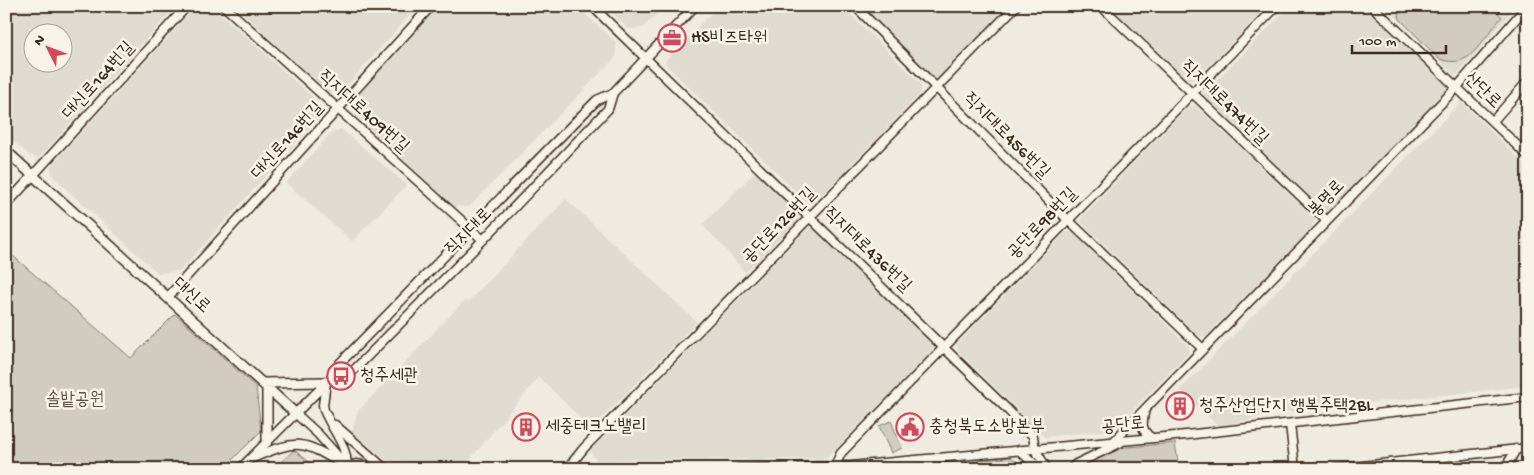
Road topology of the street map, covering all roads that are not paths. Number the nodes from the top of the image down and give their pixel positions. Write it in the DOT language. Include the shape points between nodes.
graph roads {
  1 [pos="187,6"];
  2 [pos="224,6"];
  3 [pos="431,6"];
  4 [pos="592,6"];
  5 [pos="695,6"];
  6 [pos="854,6"];
  7 [pos="1016,6"];
  8 [pos="1101,6"];
  9 [pos="1277,6"];
  10 [pos="1372,6"];
  11 [pos="1527,6"];
  12 [pos="646,59"];
  13 [pos="1528,81"];
  14 [pos="1457,87"];
  15 [pos="937,88"];
  16 [pos="1192,92"];
  17 [pos="613,93"];
  18 [pos="338,109"];
  19 [pos="1493,122"];
  20 [pos="6,151"];
  21 [pos="1528,156"];
  22 [pos="33,175"];
  23 [pos="6,205"];
  24 [pos="811,216"];
  25 [pos="1068,220"];
  26 [pos="1327,222"];
  27 [pos="471,230"];
  28 [pos="482,240"];
  29 [pos="168,297"];
  30 [pos="945,347"];
  31 [pos="1203,349"];
  32 [pos="330,379"];
  33 [pos="265,385"];
  34 [pos="1528,397"];
  35 [pos="1145,409"];
  36 [pos="295,413"];
  37 [pos="328,419"];
  38 [pos="1290,424"];
  39 [pos="1153,438"];
  40 [pos="1126,440"];
  41 [pos="267,442"];
  42 [pos="1113,442"];
  43 [pos="1528,448"];
  44 [pos="1036,449"];
  45 [pos="1516,449"];
  46 [pos="1019,450"];
  47 [pos="248,461"];
  48 [pos="835,466"];
  49 [pos="348,468"];
  50 [pos="386,468"];
  51 [pos="779,468"];
  52 [pos="240,469"];
  53 [pos="567,469"];
  54 [pos="738,469"];
  55 [pos="1040,469"];
  56 [pos="1047,469"];
  57 [pos="1071,469"];
  58 [pos="1295,469"];
  59 [pos="1334,469"];
  60 [pos="1505,469"];
  1 -- 22 [label="street, 대신로164번길"];
  2 -- 18 [label="street, 직지대로409번길"];
  3 -- 18 [label="street, 대신로146번길"];
  4 -- 12 [label="street, 직지대로436번길"];
  5 -- 12 [label="street, 직지대로"];
  6 -- 15 [label="street, 직지대로456번길"];
  7 -- 15 [label="street, 공단로126번길"];
  8 -- 16 [label="street, 직지대로474번길"];
  9 -- 16 [label="street, 공단로98번길"];
  10 -- 14 [label="street, 산단로"];
  11 -- 14 [label="street, 봉명로"];
  12 -- 17 [label="street, 직지대로"];
  12 -- 24 [label="street, 직지대로436번길"];
  13 -- 19 [label="street"];
  14 -- 19 [label="street, 산단로"];
  14 -- 26 [label="street, 봉명로"];
  15 -- 24 [label="street, 공단로126번길"];
  15 -- 25 [label="street, 직지대로456번길"];
  16 -- 25 [label="street, 공단로98번길"];
  16 -- 26 [label="street, 직지대로474번길"];
  17 -- 27 [label="street, 직지대로" via="597,100"];
  17 -- 28 [label="street, 직지대로" via="608,109"];
  18 -- 27 [label="street, 직지대로409번길"];
  18 -- 29 [label="street, 대신로146번길"];
  19 -- 21 [label="street, 산단로"];
  20 -- 22 [label="main road, 대신로"];
  22 -- 23 [label="street, 대신로164번길"];
  22 -- 29 [label="main road, 대신로"];
  24 -- 30 [label="street, 직지대로436번길"];
  24 -- 53 [label="street, 공단로126번길"];
  25 -- 30 [label="street, 공단로98번길"];
  25 -- 31 [label="street, 직지대로456번길"];
  26 -- 31 [label="street, 봉명로"];
  27 -- 28 [label="street, 직지대로409번길"];
  27 -- 32 [label="street, 직지대로" via="340,363"];
  28 -- 32 [label="street, 직지대로" via="349,376"];
  29 -- 33 [label="main road, 대신로"];
  30 -- 44 [label="street, 직지대로436번길" via="1033,436"];
  30 -- 48 [label="street, 공단로98번길" via="841,454"];
  31 -- 35 [label="street, 봉명로"];
  32 -- 33 [label="main road"];
  32 -- 36 [label="street, 직지대로"];
  32 -- 37 [label="street" via="323,405"];
  33 -- 36 [label="main road, 대신로"];
  33 -- 41 [label="main road"];
  34 -- 38 [label="street, 공단로"];
  35 -- 39 [label="street" via="1143,428"];
  35 -- 42 [label="street, 봉명로"];
  36 -- 41 [label="street, 직지대로"];
  36 -- 49 [label="street, 대신로"];
  37 -- 49 [label="street" via="341,440"];
  37 -- 50 [label="street"];
  38 -- 39 [label="street, 공단로"];
  38 -- 58 [label="street"];
  39 -- 40 [label="street, 공단로"];
  40 -- 42 [label="street, 공단로"];
  40 -- 57 [label="street"];
  41 -- 47 [label="street, 직지대로"];
  42 -- 44 [label="street, 공단로"];
  43 -- 45 [label="street"];
  44 -- 46 [label="street, 공단로"];
  44 -- 56 [label="street, 직지대로436번길"];
  45 -- 59 [label="street"];
  45 -- 60 [label="street"];
  46 -- 48 [label="street, 공단로"];
  46 -- 55 [label="street"];
  47 -- 49 [label="street" via="299,444 314,448"];
  47 -- 52 [label="street, 직지대로"];
  48 -- 51 [label="street, 공단로"];
  49 -- 50 [label="street" via="356,464"];
  51 -- 54 [label="street, 공단로"];
}
